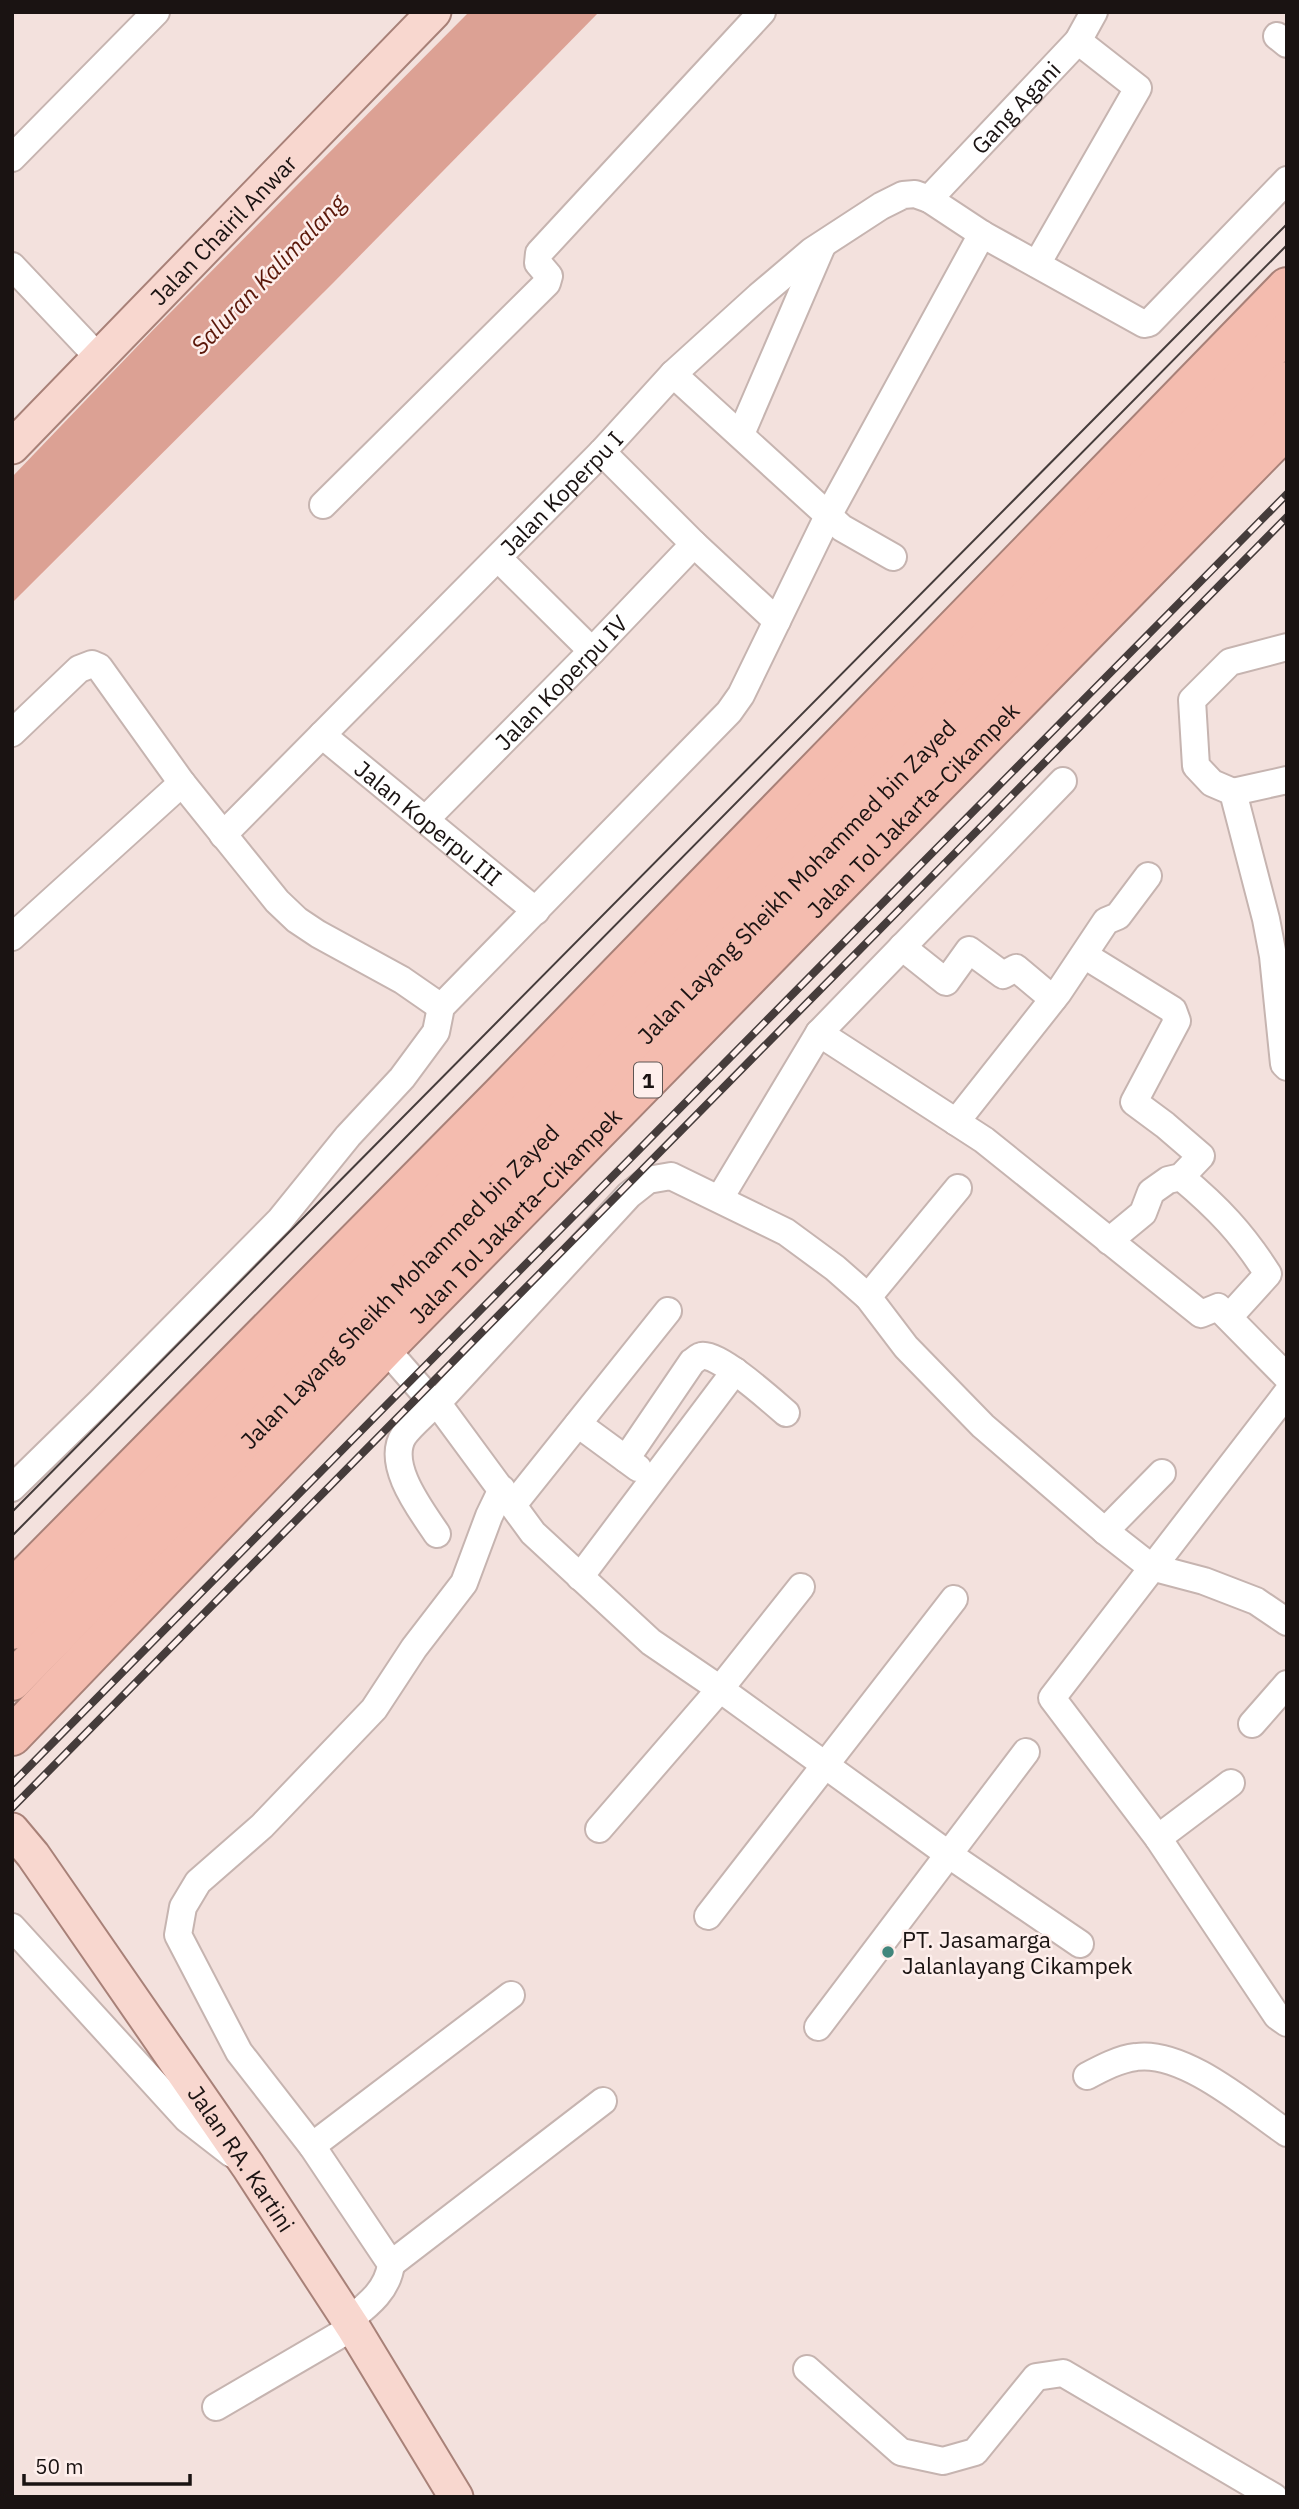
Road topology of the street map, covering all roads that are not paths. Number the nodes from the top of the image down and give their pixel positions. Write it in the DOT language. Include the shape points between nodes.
graph roads {
  1 [pos="156,12"];
  2 [pos="435,12"];
  3 [pos="762,12"];
  4 [pos="1094,12"];
  5 [pos="1078,41"];
  6 [pos="12,158"];
  7 [pos="1287,180"];
  8 [pos="929,199"];
  9 [pos="982,234"];
  10 [pos="824,244"];
  11 [pos="1038,264"];
  12 [pos="12,266"];
  13 [pos="1287,287"];
  14 [pos="1287,332"];
  15 [pos="98,357"];
  16 [pos="673,374"];
  17 [pos="1287,381"];
  18 [pos="1287,428"];
  19 [pos="741,434"];
  20 [pos="12,447"];
  21 [pos="601,452"];
  22 [pos="323,505"];
  23 [pos="829,514"];
  24 [pos="694,544"];
  25 [pos="893,557"];
  26 [pos="498,558"];
  27 [pos="777,621"];
  28 [pos="1287,647"];
  29 [pos="593,651"];
  30 [pos="12,733"];
  31 [pos="321,735"];
  32 [pos="1287,780"];
  33 [pos="1063,781"];
  34 [pos="182,783"];
  35 [pos="1233,792"];
  36 [pos="426,819"];
  37 [pos="223,835"];
  38 [pos="1148,876"];
  39 [pos="536,911"];
  40 [pos="1276,917"];
  41 [pos="12,937"];
  42 [pos="902,947"];
  43 [pos="1084,955"];
  44 [pos="1280,955"];
  45 [pos="1053,999"];
  46 [pos="441,1007"];
  47 [pos="819,1033"];
  48 [pos="1287,1067"];
  49 [pos="956,1122"];
  50 [pos="1181,1177"];
  51 [pos="958,1188"];
  52 [pos="720,1198"];
  53 [pos="1109,1241"];
  54 [pos="867,1297"];
  55 [pos="668,1311"];
  56 [pos="1228,1317"];
  57 [pos="385,1348"];
  58 [pos="735,1371"];
  59 [pos="1287,1377"];
  60 [pos="1287,1392"];
  61 [pos="437,1404"];
  62 [pos="786,1413"];
  63 [pos="578,1424"];
  64 [pos="626,1459"];
  65 [pos="1162,1473"];
  66 [pos="654,1479"];
  67 [pos="12,1488"];
  68 [pos="508,1497"];
  69 [pos="1105,1531"];
  70 [pos="437,1534"];
  71 [pos="1150,1567"];
  72 [pos="580,1577"];
  73 [pos="801,1587"];
  74 [pos="12,1590"];
  75 [pos="954,1599"];
  76 [pos="1287,1622"];
  77 [pos="12,1630"];
  78 [pos="12,1681"];
  79 [pos="1287,1684"];
  80 [pos="720,1689"];
  81 [pos="1252,1724"];
  82 [pos="12,1736"];
  83 [pos="1026,1752"];
  84 [pos="825,1766"];
  85 [pos="1231,1783"];
  86 [pos="12,1829"];
  87 [pos="599,1829"];
  88 [pos="1158,1838"];
  89 [pos="948,1854"];
  90 [pos="708,1916"];
  91 [pos="12,1927"];
  92 [pos="1080,1944"];
  93 [pos="511,1995"];
  94 [pos="1287,2023"];
  95 [pos="818,2026"];
  96 [pos="1087,2076"];
  97 [pos="603,2101"];
  98 [pos="1287,2133"];
  99 [pos="312,2146"];
  100 [pos="248,2166"];
  101 [pos="391,2264"];
  102 [pos="350,2324"];
  103 [pos="807,2369"];
  104 [pos="216,2407"];
  105 [pos="456,2497"];
  106 [pos="1273,2497"];
  1 -- 6 [label="street"];
  2 -- 15 [label="main road, Jalan Chairil Anwar"];
  3 -- 22 [label="street" via="539,253 538,263 549,276 547,284"];
  4 -- 5 [label="street, Gang Agani"];
  5 -- 8 [label="street, Gang Agani"];
  5 -- 11 [label="street" via="1138,88"];
  7 -- 11 [label="street" via="1149,323 1138,323"];
  8 -- 9 [label="street"];
  8 -- 10 [label="street, Jalan Koperpu I" via="903,195"];
  9 -- 11 [label="street"];
  9 -- 23 [label="street"];
  10 -- 16 [label="street, Jalan Koperpu I"];
  10 -- 19 [label="street"];
  12 -- 15 [label="street"];
  13 -- 74 [label="highway"];
  14 -- 77 [label="highway, Jalan Layang Sheikh Mohammed bin Zayed" via="431,1209"];
  15 -- 20 [label="main road, Jalan Chairil Anwar"];
  16 -- 19 [label="street"];
  16 -- 21 [label="street, Jalan Koperpu I"];
  17 -- 78 [label="highway, Jalan Layang Sheikh Mohammed bin Zayed / 1"];
  18 -- 57 [label="highway, Jalan Tol Jakarta–Cikampek / 1"];
  19 -- 23 [label="street"];
  21 -- 24 [label="street"];
  21 -- 26 [label="street, Jalan Koperpu I"];
  23 -- 25 [label="street" via="842,528"];
  23 -- 27 [label="street"];
  24 -- 27 [label="street"];
  24 -- 29 [label="street, Jalan Koperpu IV"];
  26 -- 29 [label="street"];
  26 -- 31 [label="street, Jalan Koperpu I"];
  27 -- 39 [label="street" via="729,712"];
  28 -- 35 [label="street" via="1230,662 1192,700 1196,766 1212,783"];
  29 -- 36 [label="street, Jalan Koperpu IV"];
  30 -- 34 [label="street" via="79,669 92,664 99,667"];
  31 -- 36 [label="street, Jalan Koperpu III"];
  31 -- 37 [label="street, Jalan Koperpu I"];
  32 -- 35 [label="street"];
  33 -- 42 [label="street"];
  34 -- 37 [label="street"];
  34 -- 41 [label="street"];
  35 -- 40 [label="street"];
  36 -- 39 [label="street, Jalan Koperpu III"];
  37 -- 46 [label="street" via="297,920"];
  38 -- 43 [label="street" via="1118,916 1106,921"];
  39 -- 46 [label="street"];
  40 -- 44 [label="street"];
  42 -- 45 [label="street" via="946,982 969,950 1003,975 1016,968"];
  42 -- 47 [label="street"];
  43 -- 45 [label="street"];
  43 -- 50 [label="street" via="1173,1010 1177,1021 1134,1102 1201,1156"];
  44 -- 48 [label="street"];
  45 -- 49 [label="street"];
  46 -- 67 [label="street" via="436,1032 402,1078 280,1220"];
  47 -- 49 [label="street"];
  47 -- 52 [label="street"];
  49 -- 53 [label="street"];
  50 -- 53 [label="street" via="1151,1192 1143,1213"];
  50 -- 56 [label="street" via="1247,1240 1268,1274"];
  51 -- 54 [label="street"];
  52 -- 54 [label="street" via="786,1232"];
  52 -- 61 [label="street" via="671,1176 648,1180 629,1195"];
  53 -- 56 [label="street" via="1201,1314 1218,1307"];
  54 -- 69 [label="street" via="906,1347 984,1426"];
  55 -- 63 [label="street"];
  56 -- 59 [label="street"];
  57 -- 61 [label="street"];
  57 -- 82 [label="highway, Jalan Tol Jakarta–Cikampek / 1"];
  58 -- 62 [label="street"];
  58 -- 64 [label="street" via="709,1356 692,1362"];
  58 -- 66 [label="street"];
  60 -- 71 [label="street"];
  61 -- 68 [label="street"];
  61 -- 70 [label="street" via="403,1437 398,1460 410,1493"];
  63 -- 64 [label="street"];
  63 -- 68 [label="street"];
  64 -- 66 [label="street"];
  65 -- 69 [label="street"];
  66 -- 72 [label="street"];
  68 -- 72 [label="street" via="533,1533"];
  68 -- 99 [label="street" via="473,1556 464,1583 374,1709 262,1826 198,1882 183,1908 178,1935 239,2052"];
  69 -- 71 [label="street"];
  71 -- 76 [label="street" via="1256,1601"];
  71 -- 88 [label="street" via="1052,1698"];
  72 -- 80 [label="street" via="651,1642"];
  73 -- 80 [label="street"];
  75 -- 84 [label="street"];
  79 -- 81 [label="street"];
  80 -- 84 [label="street"];
  80 -- 87 [label="street"];
  83 -- 89 [label="street"];
  84 -- 89 [label="street"];
  84 -- 90 [label="street"];
  85 -- 88 [label="street"];
  86 -- 100 [label="main road, Jalan RA. Kartini"];
  88 -- 94 [label="street" via="1277,2016"];
  89 -- 92 [label="street"];
  89 -- 95 [label="street"];
  91 -- 100 [label="street" via="187,2119"];
  93 -- 99 [label="street"];
  96 -- 98 [label="street" via="1138,2056 1170,2059 1210,2080"];
  97 -- 101 [label="street"];
  99 -- 101 [label="street"];
  100 -- 102 [label="main road, Jalan RA. Kartini"];
  101 -- 102 [label="street" via="390,2279"];
  102 -- 104 [label="street"];
  102 -- 105 [label="main road, Jalan RA. Kartini"];
  103 -- 106 [label="street" via="901,2452 943,2460 975,2452 1036,2377 1063,2373"];
}
